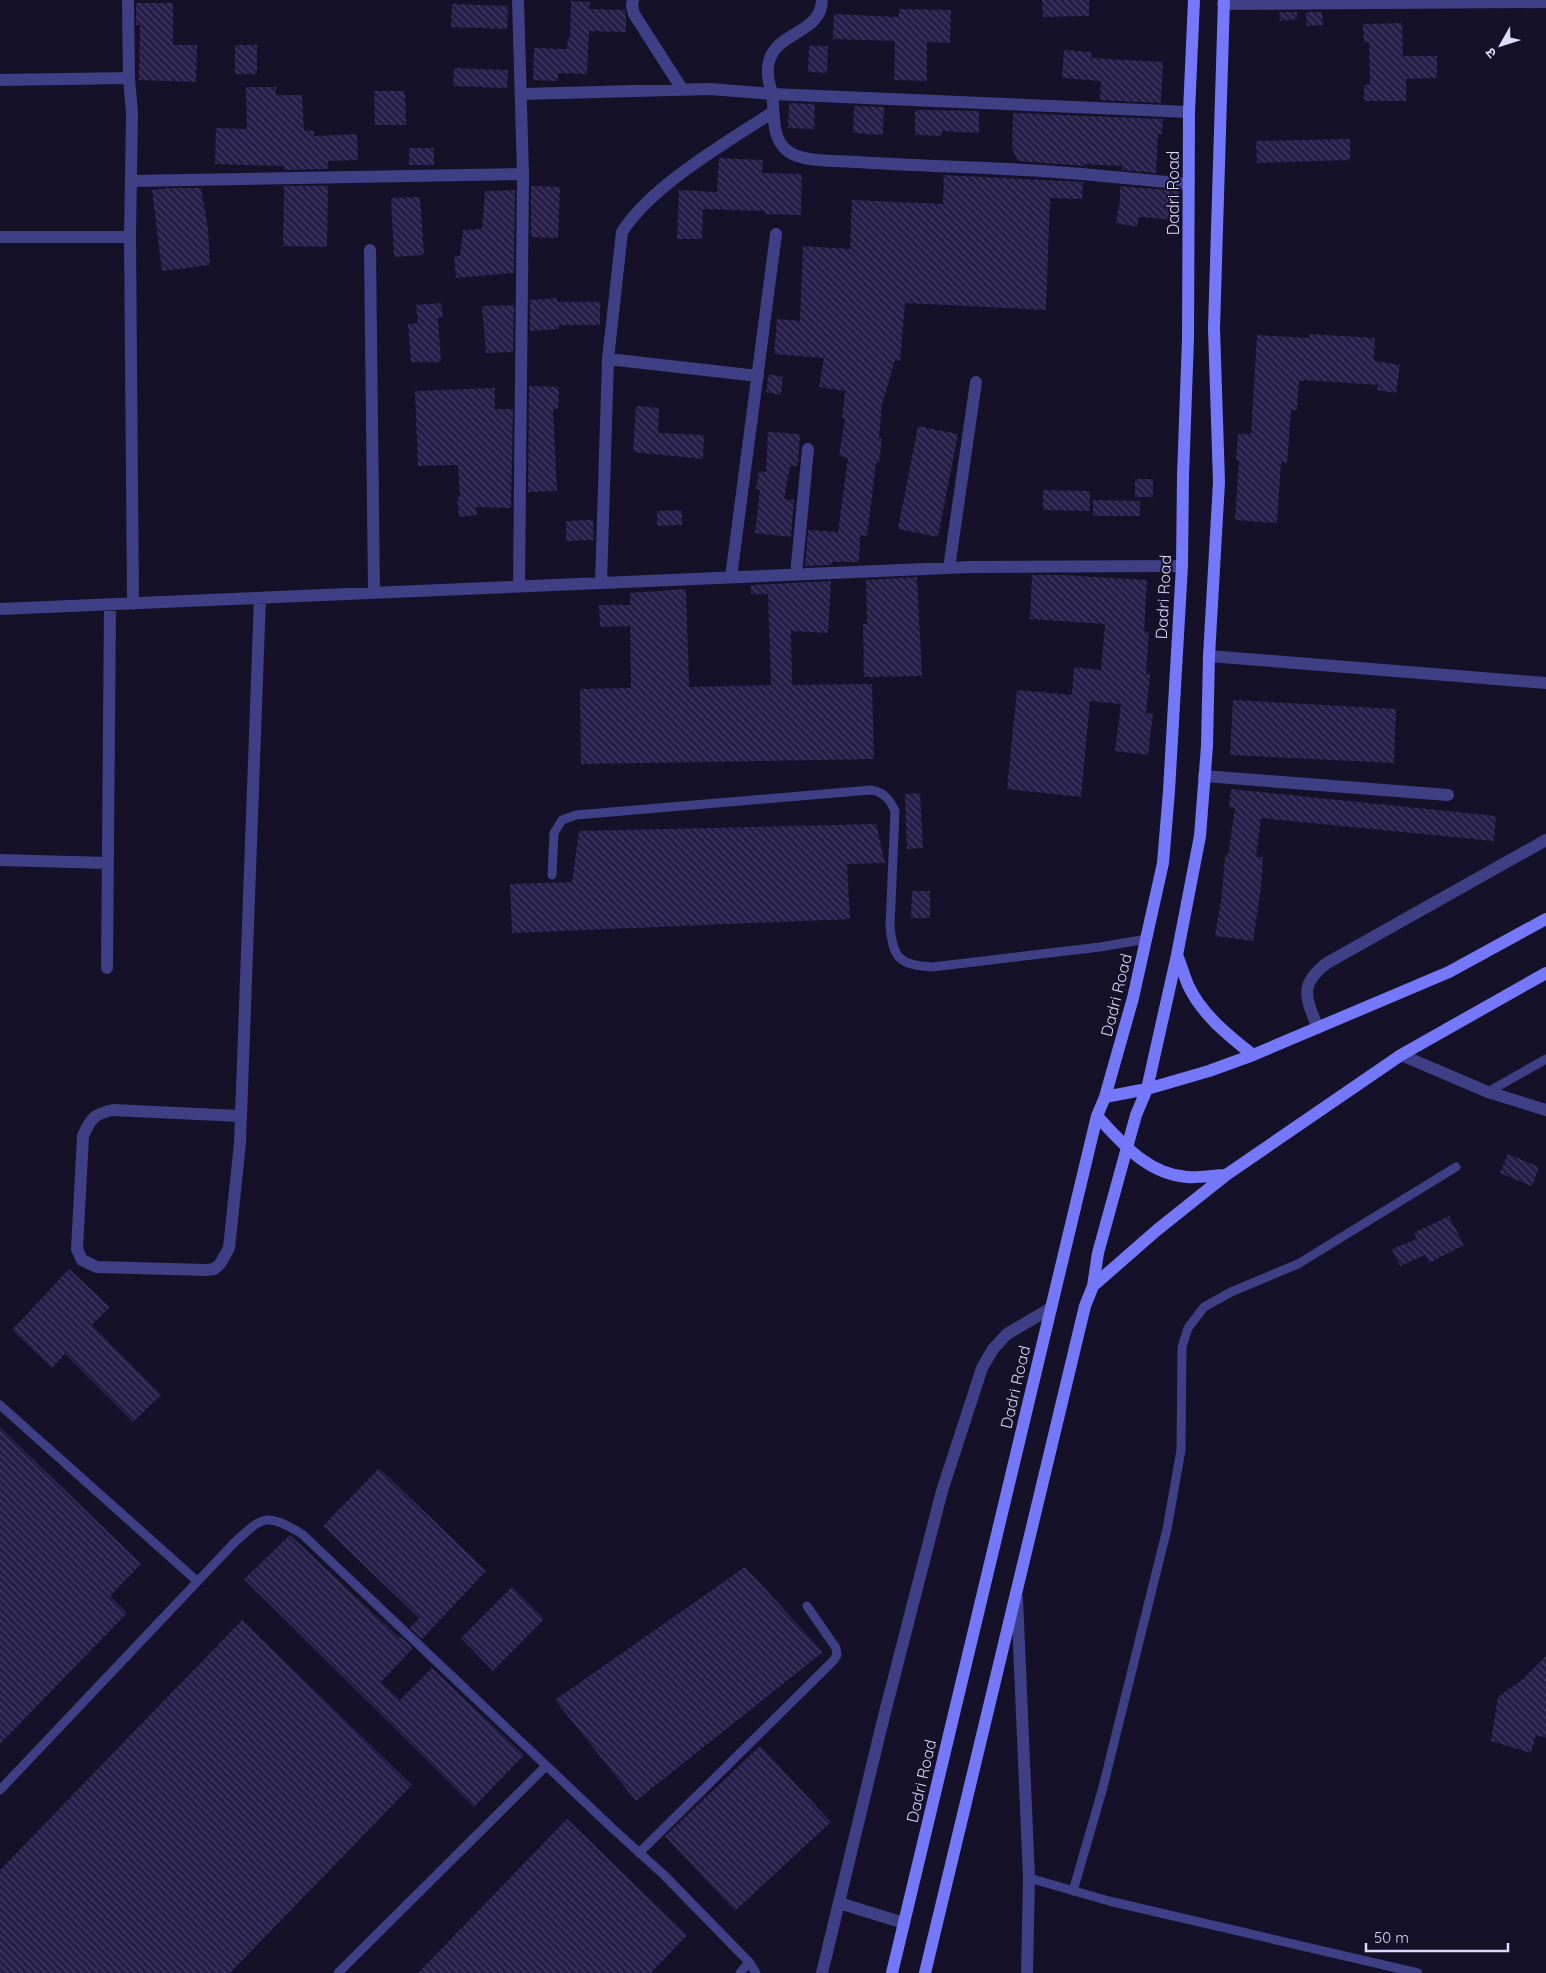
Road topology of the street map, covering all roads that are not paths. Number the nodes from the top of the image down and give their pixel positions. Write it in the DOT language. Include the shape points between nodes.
graph roads {
  1 [pos="128,0"];
  2 [pos="518,0"];
  3 [pos="633,0"];
  4 [pos="822,0"];
  5 [pos="1194,0"];
  6 [pos="1223,2"];
  7 [pos="1546,2"];
  8 [pos="129,78"];
  9 [pos="0,80"];
  10 [pos="682,89"];
  11 [pos="522,94"];
  12 [pos="772,94"];
  13 [pos="772,112"];
  14 [pos="1189,112"];
  15 [pos="523,174"];
  16 [pos="131,182"];
  17 [pos="1189,184"];
  18 [pos="776,234"];
  19 [pos="0,237"];
  20 [pos="130,237"];
  21 [pos="370,250"];
  22 [pos="608,359"];
  23 [pos="758,376"];
  24 [pos="976,382"];
  25 [pos="808,449"];
  26 [pos="1182,566"];
  27 [pos="949,568"];
  28 [pos="796,574"];
  29 [pos="731,577"];
  30 [pos="601,583"];
  31 [pos="519,586"];
  32 [pos="374,593"];
  33 [pos="260,598"];
  34 [pos="134,604"];
  35 [pos="110,605"];
  36 [pos="0,609"];
  37 [pos="1209,656"];
  38 [pos="1546,683"];
  39 [pos="1204,776"];
  40 [pos="1448,795"];
  41 [pos="1546,840"];
  42 [pos="0,860"];
  43 [pos="108,863"];
  44 [pos="552,875"];
  45 [pos="1546,919"];
  46 [pos="1147,939"];
  47 [pos="1178,955"];
  48 [pos="106,968"];
  49 [pos="1546,973"];
  50 [pos="1318,1028"];
  51 [pos="1253,1055"];
  52 [pos="1400,1056"];
  53 [pos="1546,1059"];
  54 [pos="1147,1089"];
  55 [pos="1488,1092"];
  56 [pos="1105,1097"];
  57 [pos="1546,1110"];
  58 [pos="240,1116"];
  59 [pos="1097,1116"];
  60 [pos="1127,1148"];
  61 [pos="1456,1167"];
  62 [pos="1226,1175"];
  63 [pos="1093,1286"];
  64 [pos="1051,1308"];
  65 [pos="0,1405"];
  66 [pos="197,1581"];
  67 [pos="1016,1591"];
  68 [pos="807,1606"];
  69 [pos="546,1766"];
  70 [pos="0,1790"];
  71 [pos="639,1853"];
  72 [pos="1029,1878"];
  73 [pos="1073,1891"];
  74 [pos="839,1903"];
  75 [pos="904,1923"];
  76 [pos="750,1962"];
  77 [pos="338,1973"];
  78 [pos="740,1973"];
  79 [pos="756,1973"];
  80 [pos="822,1973"];
  81 [pos="892,1973"];
  82 [pos="925,1973"];
  83 [pos="1027,1973"];
  84 [pos="1418,1973"];
  1 -- 8 [label="street"];
  2 -- 11 [label="street"];
  3 -- 10 [label="street" via="634,14"];
  4 -- 12 [label="street" via="817,17 775,47 771,54 768,75"];
  5 -- 14 [label="main road, Dadri Road"];
  6 -- 7 [label="street"];
  6 -- 37 [label="main road" via="1214,328 1219,482"];
  8 -- 9 [label="street"];
  8 -- 16 [label="street"];
  10 -- 11 [label="street"];
  10 -- 12 [label="street"];
  11 -- 15 [label="street"];
  12 -- 13 [label="street"];
  12 -- 14 [label="street"];
  13 -- 17 [label="street" via="780,143 790,153 802,157 1043,171"];
  13 -- 22 [label="street" via="684,172 631,217 622,232"];
  14 -- 17 [label="main road, Dadri Road"];
  15 -- 16 [label="street"];
  15 -- 31 [label="street"];
  16 -- 20 [label="street"];
  17 -- 26 [label="main road, Dadri Road"];
  18 -- 23 [label="street"];
  19 -- 20 [label="street"];
  20 -- 34 [label="street"];
  21 -- 32 [label="street"];
  22 -- 23 [label="street"];
  22 -- 30 [label="street"];
  23 -- 29 [label="street"];
  24 -- 27 [label="street"];
  25 -- 28 [label="street"];
  26 -- 27 [label="street"];
  26 -- 46 [label="main road, Dadri Road" via="1163,863"];
  27 -- 28 [label="street"];
  28 -- 29 [label="street"];
  29 -- 30 [label="street"];
  30 -- 31 [label="street"];
  31 -- 32 [label="street"];
  32 -- 33 [label="street"];
  33 -- 34 [label="street"];
  33 -- 58 [label="street"];
  34 -- 35 [label="street"];
  35 -- 36 [label="street"];
  35 -- 43 [label="street"];
  37 -- 38 [label="street"];
  37 -- 39 [label="main road"];
  39 -- 40 [label="street"];
  39 -- 47 [label="main road" via="1200,836"];
  41 -- 50 [label="street" via="1313,973 1306,987"];
  42 -- 43 [label="street"];
  43 -- 48 [label="street"];
  44 -- 46 [label="lane" via="554,833 562,820 576,815 872,790 884,795 895,811 890,926 892,944 900,960 932,968"];
  45 -- 50 [label="main road" via="1449,972"];
  46 -- 56 [label="main road, Dadri Road"];
  47 -- 51 [label="main road" via="1188,985 1202,1008 1224,1033"];
  47 -- 54 [label="main road"];
  49 -- 52 [label="main road"];
  50 -- 51 [label="main road"];
  51 -- 54 [label="main road"];
  52 -- 55 [label="street"];
  52 -- 62 [label="main road"];
  53 -- 55 [label="lane"];
  54 -- 56 [label="main road"];
  54 -- 60 [label="main road"];
  55 -- 57 [label="street"];
  56 -- 59 [label="main road, Dadri Road"];
  58 -- 58 [label="street" via="229,1248 220,1264 214,1269 196,1270 97,1266 82,1260 77,1249 83,1136 98,1114 113,1110"];
  59 -- 60 [label="main road"];
  59 -- 64 [label="main road, Dadri Road"];
  60 -- 62 [label="main road" via="1146,1164 1166,1172 1186,1177"];
  60 -- 63 [label="main road" via="1098,1253"];
  61 -- 73 [label="lane" via="1298,1264 1204,1307 1188,1328 1182,1348 1181,1450 1167,1529 1102,1791"];
  62 -- 63 [label="main road"];
  63 -- 67 [label="main road" via="1084,1306"];
  64 -- 74 [label="street" via="1007,1334 982,1368 942,1490"];
  64 -- 75 [label="main road, Dadri Road"];
  65 -- 66 [label="lane"];
  66 -- 69 [label="lane" via="262,1520 286,1524 302,1534"];
  66 -- 70 [label="lane"];
  67 -- 72 [label="street"];
  67 -- 82 [label="main road"];
  68 -- 71 [label="lane" via="836,1648 834,1660"];
  69 -- 71 [label="lane"];
  69 -- 77 [label="lane"];
  71 -- 76 [label="lane"];
  72 -- 73 [label="lane"];
  72 -- 83 [label="street"];
  73 -- 84 [label="lane"];
  74 -- 75 [label="street"];
  74 -- 80 [label="street"];
  75 -- 81 [label="main road, Dadri Road"];
  76 -- 78 [label="lane"];
  76 -- 79 [label="lane"];
}
